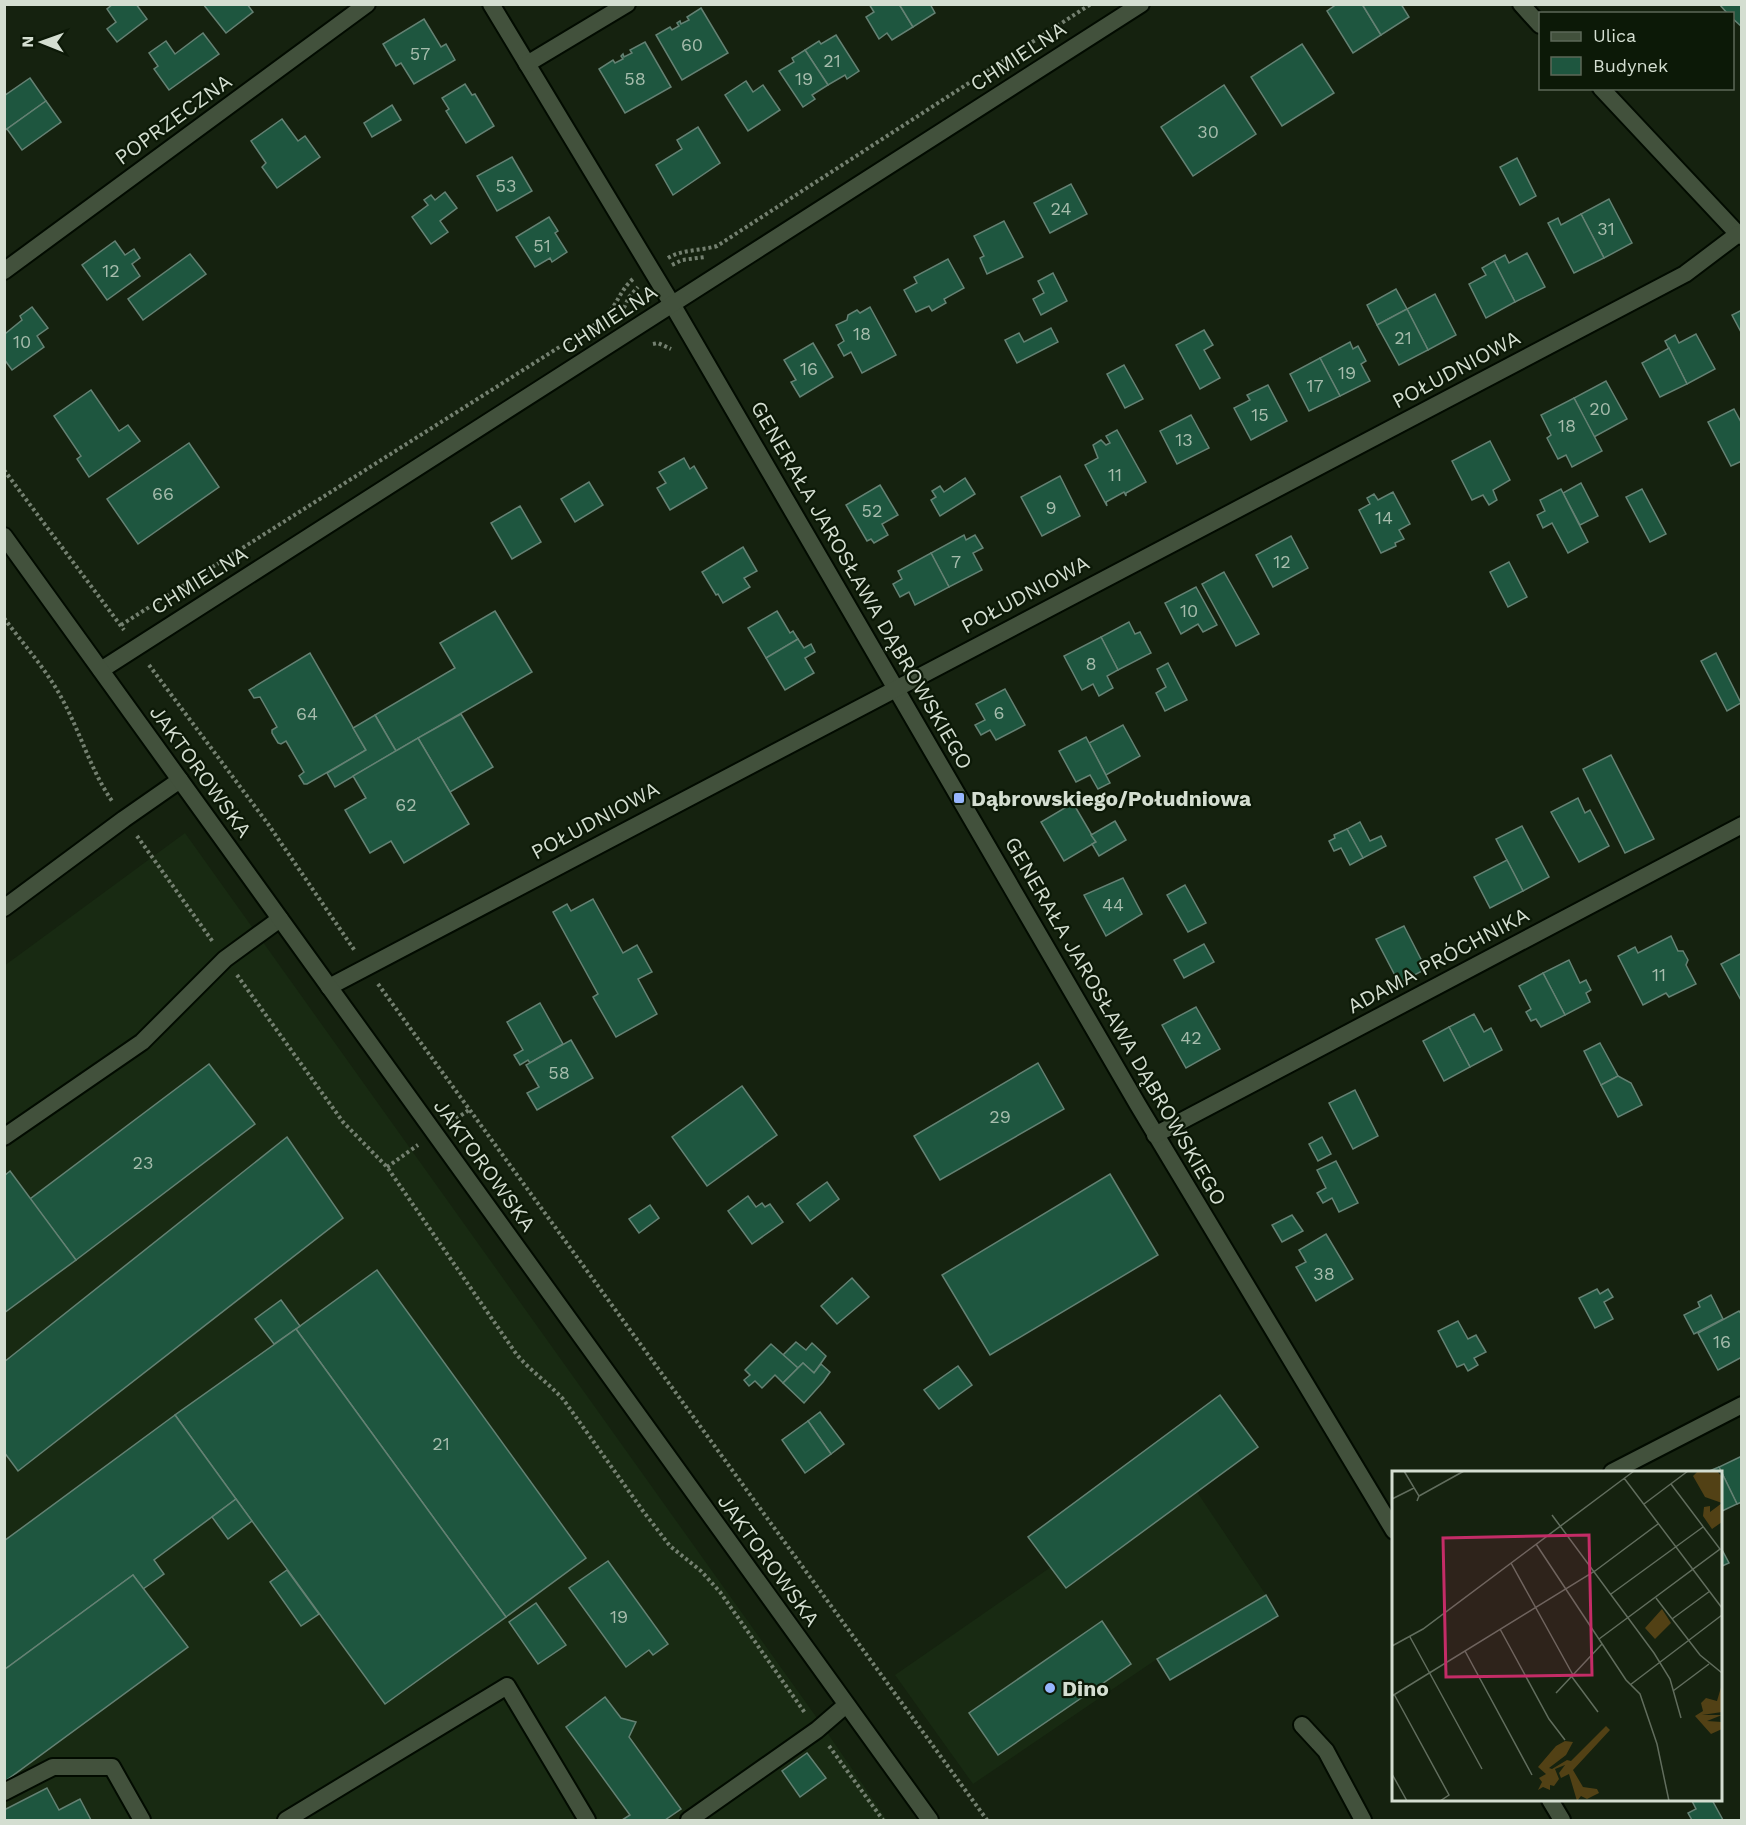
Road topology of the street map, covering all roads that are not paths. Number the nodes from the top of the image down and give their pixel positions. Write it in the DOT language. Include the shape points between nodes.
graph roads {
  1 [pos="367,4"];
  2 [pos="491,4"];
  3 [pos="627,4"];
  4 [pos="1141,4"];
  5 [pos="1521,4"];
  6 [pos="1539,24"];
  7 [pos="527,64"];
  8 [pos="1602,90"];
  9 [pos="1739,235"];
  10 [pos="4,271"];
  11 [pos="672,304"];
  12 [pos="4,536"];
  13 [pos="101,670"];
  14 [pos="895,688"];
  15 [pos="180,780"];
  16 [pos="1742,825"];
  17 [pos="4,908"];
  18 [pos="280,919"];
  19 [pos="329,987"];
  20 [pos="1155,1134"];
  21 [pos="4,1137"];
  22 [pos="1742,1405"];
  23 [pos="1616,1471"];
  24 [pos="1392,1528"];
  25 [pos="846,1705"];
  26 [pos="1302,1725"];
  27 [pos="4,1792"];
  28 [pos="1551,1801"];
  29 [pos="142,1821"];
  30 [pos="286,1821"];
  31 [pos="587,1821"];
  32 [pos="689,1821"];
  33 [pos="930,1821"];
  34 [pos="1363,1821"];
  35 [pos="1562,1821"];
  1 -- 10 [label="street, POPRZECZNA"];
  2 -- 7 [label="street, GENERAŁA JAROSŁAWA DĄBROWSKIEGO"];
  3 -- 7 [label="street"];
  4 -- 11 [label="street, CHMIELNA"];
  5 -- 6 [label="street"];
  7 -- 11 [label="street, GENERAŁA JAROSŁAWA DĄBROWSKIEGO"];
  8 -- 9 [label="street"];
  9 -- 14 [label="street, POŁUDNIOWA" via="1685,274"];
  11 -- 13 [label="street, CHMIELNA"];
  11 -- 14 [label="street, GENERAŁA JAROSŁAWA DĄBROWSKIEGO"];
  12 -- 13 [label="street, JAKTOROWSKA"];
  13 -- 15 [label="street, JAKTOROWSKA"];
  14 -- 19 [label="street, POŁUDNIOWA"];
  14 -- 20 [label="street, GENERAŁA JAROSŁAWA DĄBROWSKIEGO"];
  15 -- 17 [label="street"];
  15 -- 18 [label="street, JAKTOROWSKA"];
  16 -- 20 [label="street, ADAMA PRÓCHNIKA"];
  18 -- 19 [label="street, JAKTOROWSKA"];
  18 -- 21 [label="street" via="225,959 142,1042"];
  19 -- 25 [label="street, JAKTOROWSKA"];
  20 -- 24 [label="street, GENERAŁA JAROSŁAWA DĄBROWSKIEGO"];
  22 -- 23 [label="street"];
  25 -- 32 [label="street"];
  25 -- 33 [label="street, JAKTOROWSKA"];
  26 -- 34 [label="street" via="1326,1751"];
  27 -- 29 [label="street" via="52,1767 112,1767"];
  28 -- 35 [label="street"];
  30 -- 31 [label="street" via="507,1686"];
}
